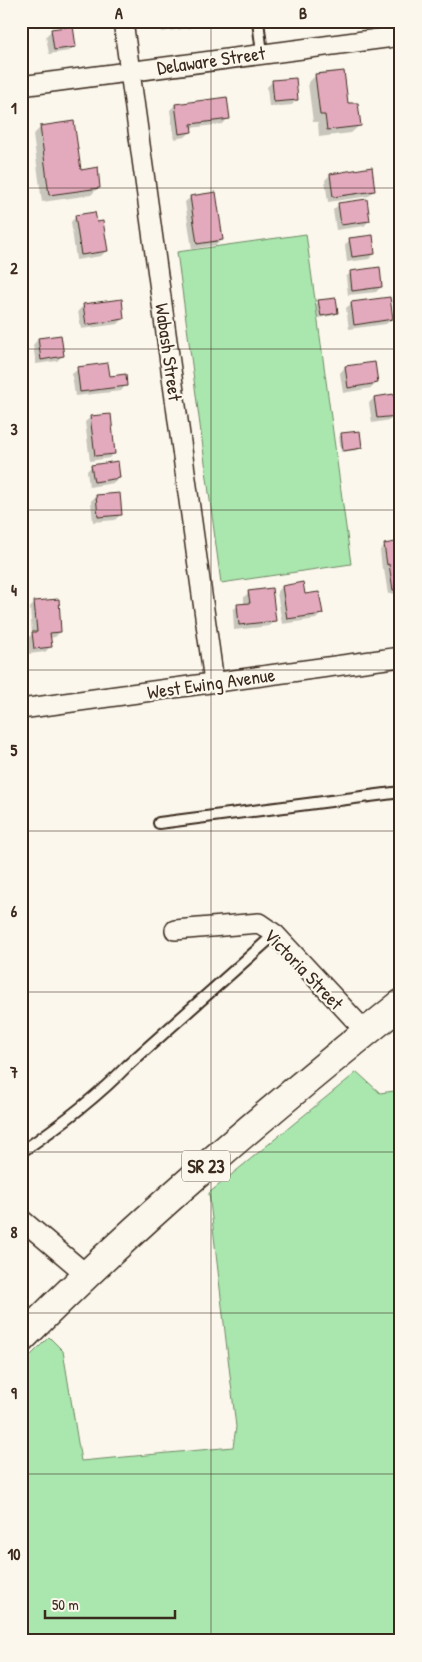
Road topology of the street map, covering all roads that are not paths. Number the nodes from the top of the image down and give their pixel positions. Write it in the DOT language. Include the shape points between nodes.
graph roads {
  1 [pos="123,21"];
  2 [pos="258,21"];
  3 [pos="400,21"];
  4 [pos="401,28"];
  5 [pos="401,36"];
  6 [pos="262,53"];
  7 [pos="130,71"];
  8 [pos="21,86"];
  9 [pos="401,657"];
  10 [pos="214,682"];
  11 [pos="21,709"];
  12 [pos="401,792"];
  13 [pos="159,823"];
  14 [pos="175,930"];
  15 [pos="274,934"];
  16 [pos="401,1004"];
  17 [pos="366,1032"];
  18 [pos="21,1152"];
  19 [pos="21,1219"];
  20 [pos="87,1275"];
  21 [pos="21,1339"];
  1 -- 7 [label="street, Wabash Street"];
  2 -- 6 [label="lane"];
  3 -- 4 [label="main road"];
  5 -- 6 [label="street, Delaware Street"];
  6 -- 7 [label="street, Delaware Street"];
  7 -- 8 [label="street, Delaware Street"];
  7 -- 10 [label="street, Wabash Street"];
  9 -- 10 [label="street, West Ewing Avenue"];
  10 -- 11 [label="street, West Ewing Avenue"];
  12 -- 13 [label="lane"];
  14 -- 15 [label="street, Victoria Street" via="259,923"];
  15 -- 17 [label="street, Victoria Street"];
  15 -- 18 [label="lane" via="109,1085 58,1127"];
  16 -- 17 [label="main road, SR 23"];
  17 -- 20 [label="main road, SR 23" via="198,1173"];
  19 -- 20 [label="street"];
  20 -- 21 [label="main road, SR 23"];
}
